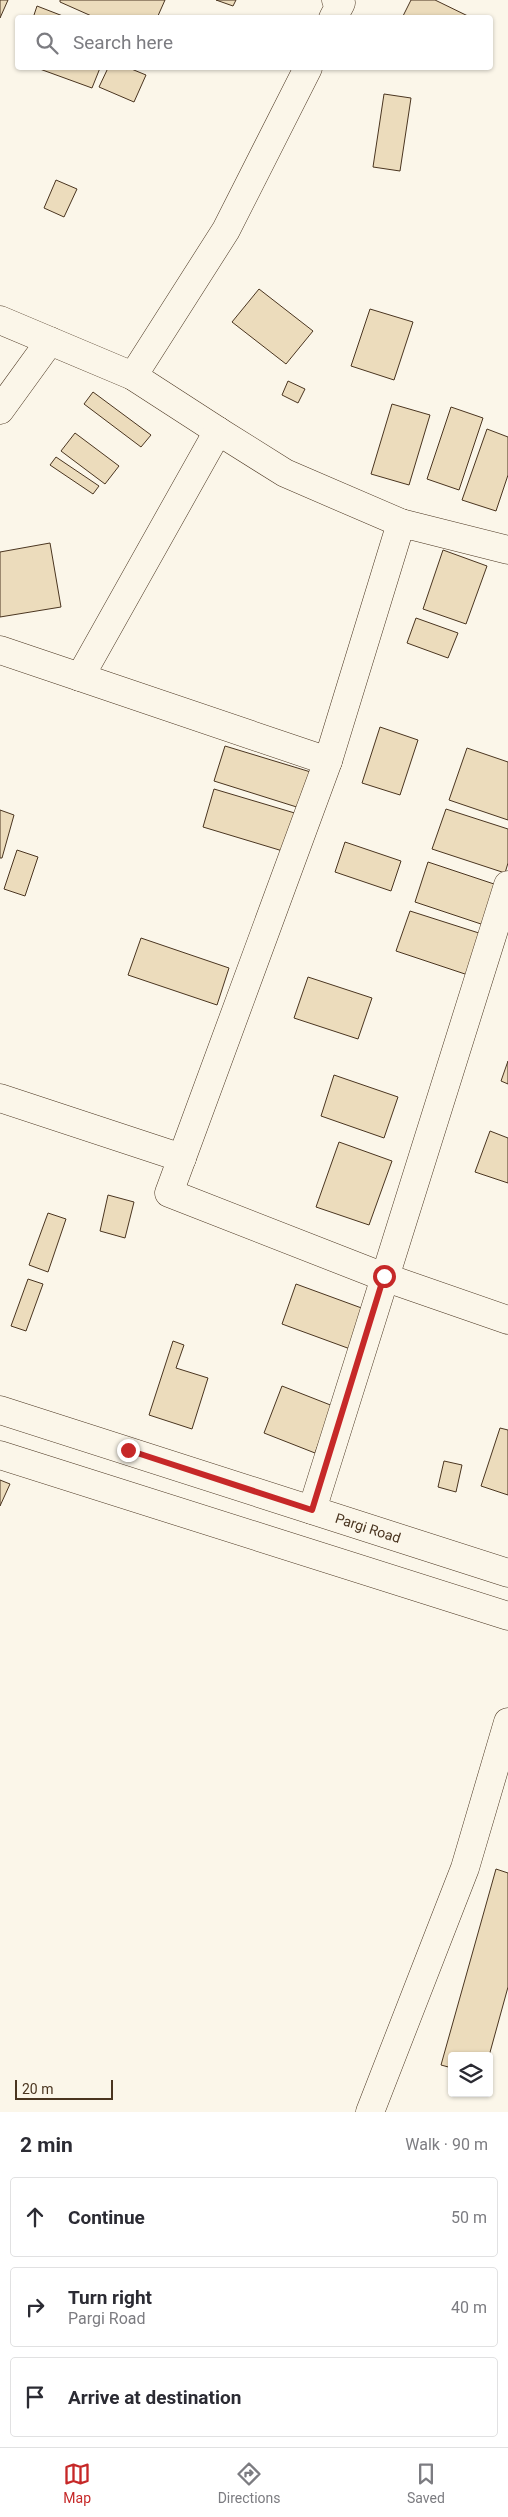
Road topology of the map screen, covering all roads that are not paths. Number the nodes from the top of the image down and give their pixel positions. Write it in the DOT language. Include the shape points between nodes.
graph roads {
  1 [pos="336,0"];
  2 [pos="335,15"];
  3 [pos="307,70"];
  4 [pos="0,320"];
  5 [pos="50,341"];
  6 [pos="133,376"];
  7 [pos="0,410"];
  8 [pos="218,431"];
  9 [pos="401,523"];
  10 [pos="508,550"];
  11 [pos="0,650"];
  12 [pos="80,677"];
  13 [pos="328,761"];
  14 [pos="508,885"];
  15 [pos="0,1098"];
  16 [pos="182,1158"];
  17 [pos="384,1276"];
  18 [pos="508,1320"];
  19 [pos="0,1410"];
  20 [pos="128,1450"];
  21 [pos="0,1455"];
  22 [pos="114,1492"];
  23 [pos="312,1510"];
  24 [pos="508,1573"];
  25 [pos="508,1616"];
  26 [pos="508,1722"];
  27 [pos="370,2112"];
  1 -- 2 [label="street" via="341,3"];
  3 -- 6 [label="street" via="226,230"];
  4 -- 5 [label="street"];
  5 -- 6 [label="street"];
  5 -- 7 [label="street"];
  6 -- 8 [label="street"];
  8 -- 9 [label="street" via="285,473"];
  8 -- 12 [label="street"];
  9 -- 10 [label="street"];
  9 -- 13 [label="street"];
  11 -- 12 [label="street"];
  12 -- 13 [label="street"];
  13 -- 16 [label="street"];
  14 -- 17 [label="street"];
  15 -- 16 [label="street"];
  16 -- 17 [label="street" via="170,1193"];
  17 -- 18 [label="street"];
  17 -- 23 [label="street"];
  19 -- 20 [label="street, Pargi Road"];
  20 -- 22 [label="street"];
  20 -- 23 [label="street, Pargi Road"];
  21 -- 22 [label="street"];
  22 -- 25 [label="street"];
  23 -- 24 [label="street, Pargi Road"];
  26 -- 27 [label="street" via="465,1868"];
}
